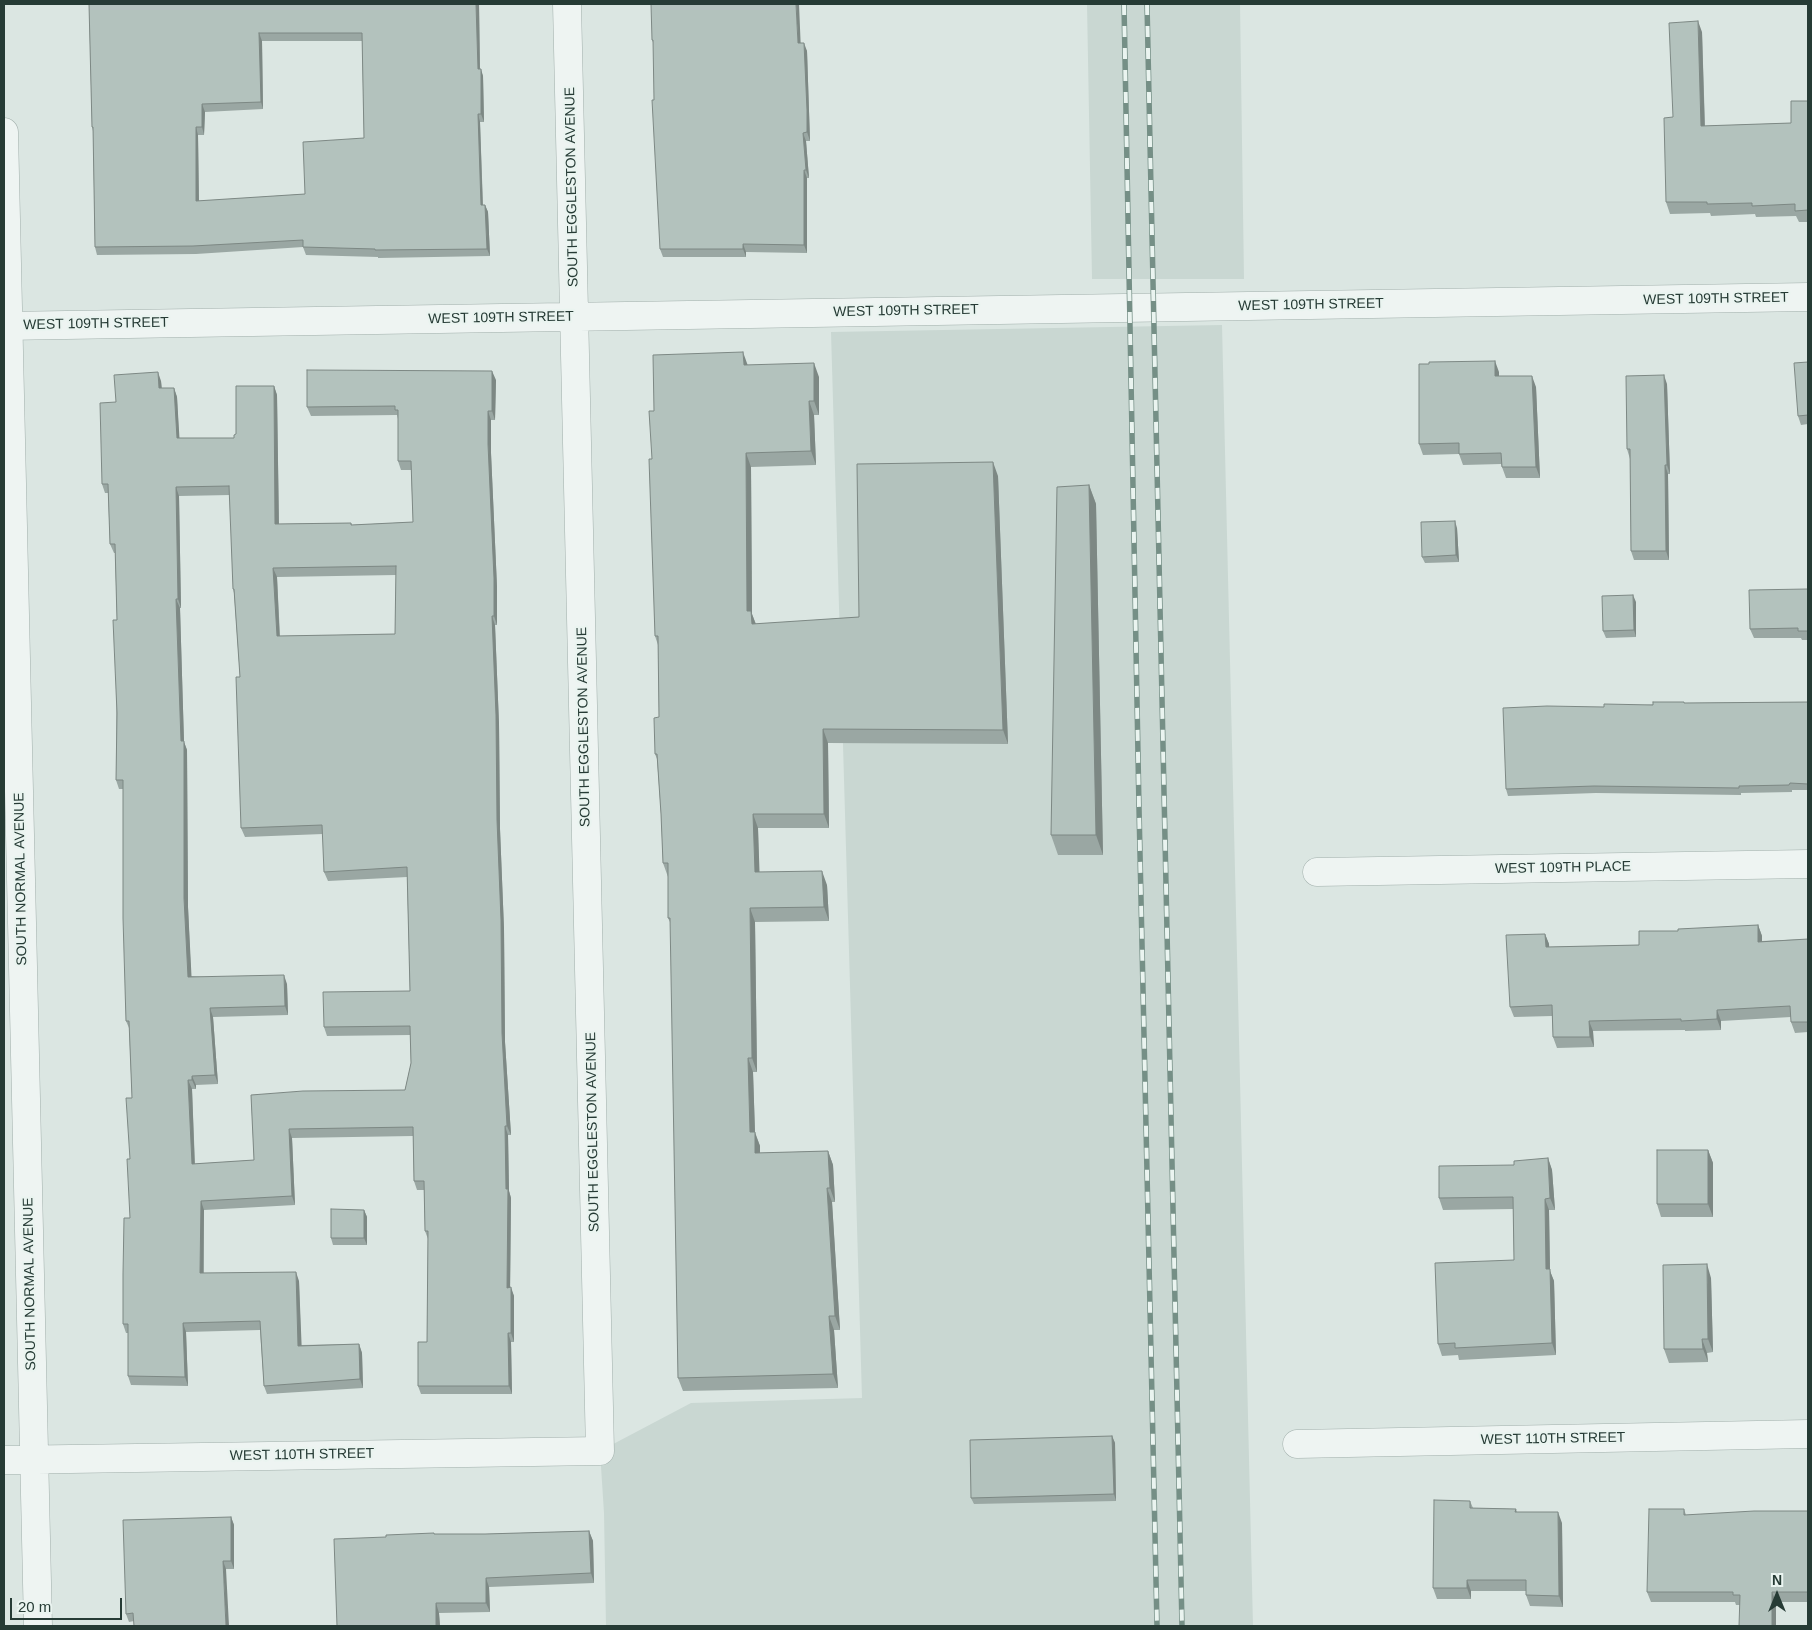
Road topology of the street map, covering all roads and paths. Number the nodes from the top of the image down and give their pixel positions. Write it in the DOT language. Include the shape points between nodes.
graph roads {
  1 [pos="567,4"];
  2 [pos="4,132"];
  3 [pos="1808,297"];
  4 [pos="575,317"];
  5 [pos="6,326"];
  6 [pos="1808,864"];
  7 [pos="1317,872"];
  8 [pos="1808,1434"];
  9 [pos="1297,1444"];
  10 [pos="600,1451"];
  11 [pos="4,1460"];
  12 [pos="35,1460"];
  13 [pos="38,1626"];
  1 -- 4 [label="street, SOUTH EGGLESTON AVENUE"];
  2 -- 5 [label="street, SOUTH NORMAL AVENUE"];
  3 -- 4 [label="street, WEST 109TH STREET"];
  4 -- 5 [label="street, WEST 109TH STREET"];
  4 -- 10 [label="street, SOUTH EGGLESTON AVENUE"];
  5 -- 12 [label="street, SOUTH NORMAL AVENUE"];
  6 -- 7 [label="street, WEST 109TH PLACE"];
  8 -- 9 [label="street, WEST 110TH STREET"];
  10 -- 12 [label="street, WEST 110TH STREET"];
  11 -- 12 [label="street, WEST 110TH STREET"];
  12 -- 13 [label="street, SOUTH NORMAL AVENUE"];
}
